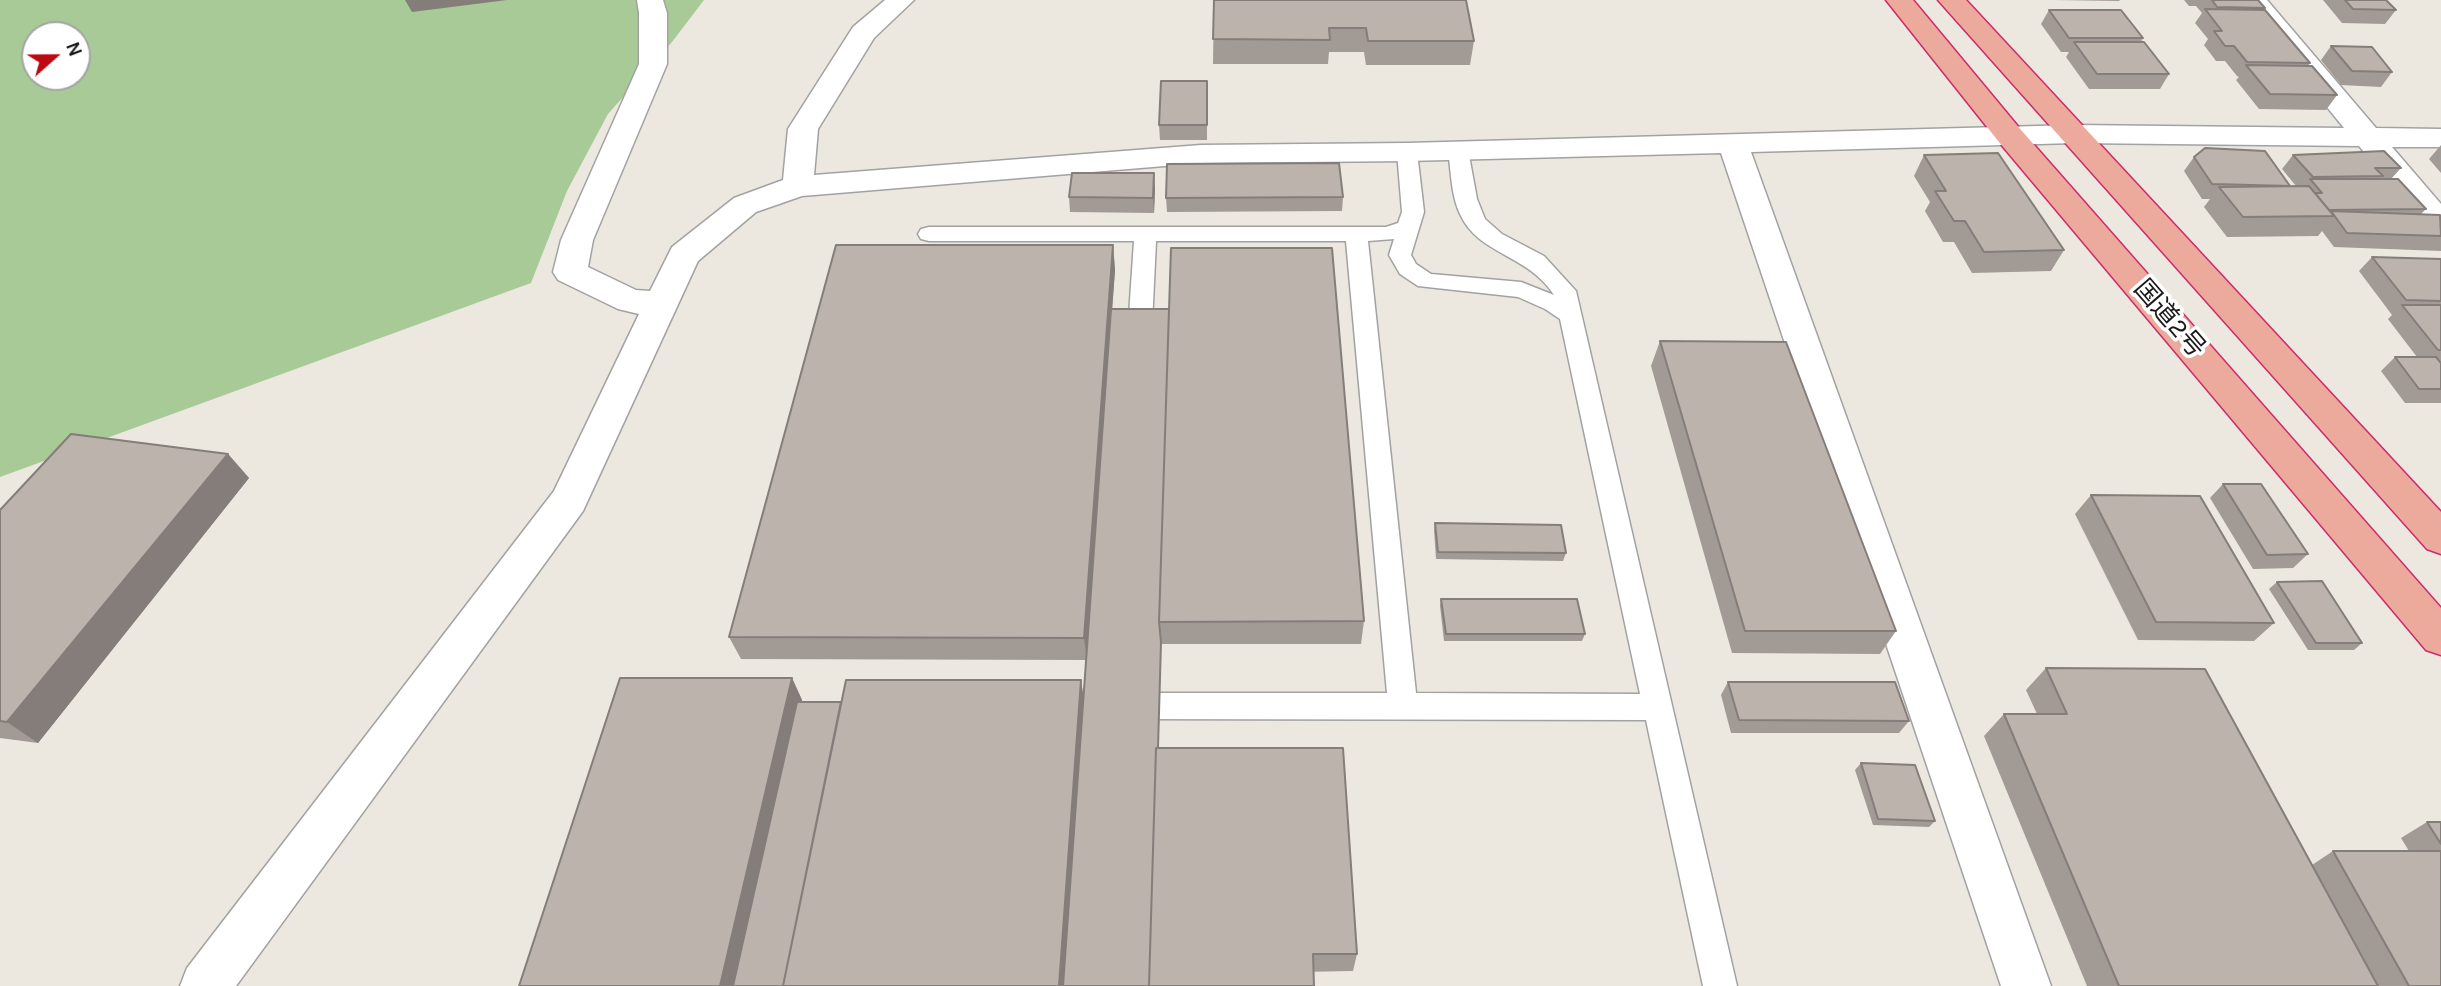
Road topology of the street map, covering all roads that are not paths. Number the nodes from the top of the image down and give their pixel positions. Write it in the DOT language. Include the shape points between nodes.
graph roads {
  1 [pos="650,0"];
  2 [pos="901,0"];
  3 [pos="1899,0"];
  4 [pos="1951,0"];
  5 [pos="2253,0"];
  6 [pos="2075,134"];
  7 [pos="2010,136"];
  8 [pos="2369,137"];
  9 [pos="2441,138"];
  10 [pos="1733,144"];
  11 [pos="1458,150"];
  12 [pos="1407,152"];
  13 [pos="798,186"];
  14 [pos="2441,225"];
  15 [pos="1408,228"];
  16 [pos="929,234"];
  17 [pos="1145,235"];
  18 [pos="1356,235"];
  19 [pos="659,303"];
  20 [pos="1570,315"];
  21 [pos="1138,374"];
  22 [pos="2441,538"];
  23 [pos="2441,637"];
  24 [pos="1119,705"];
  25 [pos="1403,706"];
  26 [pos="1658,707"];
  27 [pos="205,986"];
  28 [pos="1720,986"];
  29 [pos="2026,986"];
  1 -- 19 [label="street" via="653,64 577,240 570,272 631,301"];
  2 -- 13 [label="street" via="863,33 803,129"];
  3 -- 7 [label="highway, 国道2号"];
  4 -- 6 [label="highway, 国道2号"];
  5 -- 8 [label="street"];
  6 -- 7 [label="street"];
  6 -- 8 [label="street"];
  6 -- 22 [label="highway, 国道2号"];
  7 -- 10 [label="street"];
  7 -- 23 [label="highway, 国道2号"];
  8 -- 9 [label="street"];
  8 -- 14 [label="street"];
  10 -- 11 [label="street"];
  10 -- 29 [label="street"];
  11 -- 12 [label="street"];
  11 -- 20 [label="lane" via="1470,214 1493,242 1525,254 1548,271 1565,291"];
  12 -- 13 [label="street" via="1201,154"];
  12 -- 15 [label="lane" via="1413,212"];
  13 -- 19 [label="street" via="746,205 684,255"];
  15 -- 18 [label="lane"];
  15 -- 20 [label="lane" via="1400,255 1408,269 1426,281 1521,290"];
  16 -- 17 [label="lane"];
  17 -- 18 [label="lane"];
  17 -- 21 [label="lane"];
  18 -- 25 [label="lane"];
  19 -- 27 [label="street" via="569,500"];
  20 -- 26 [label="lane"];
  24 -- 25 [label="lane"];
  25 -- 26 [label="lane"];
  26 -- 28 [label="lane"];
}
